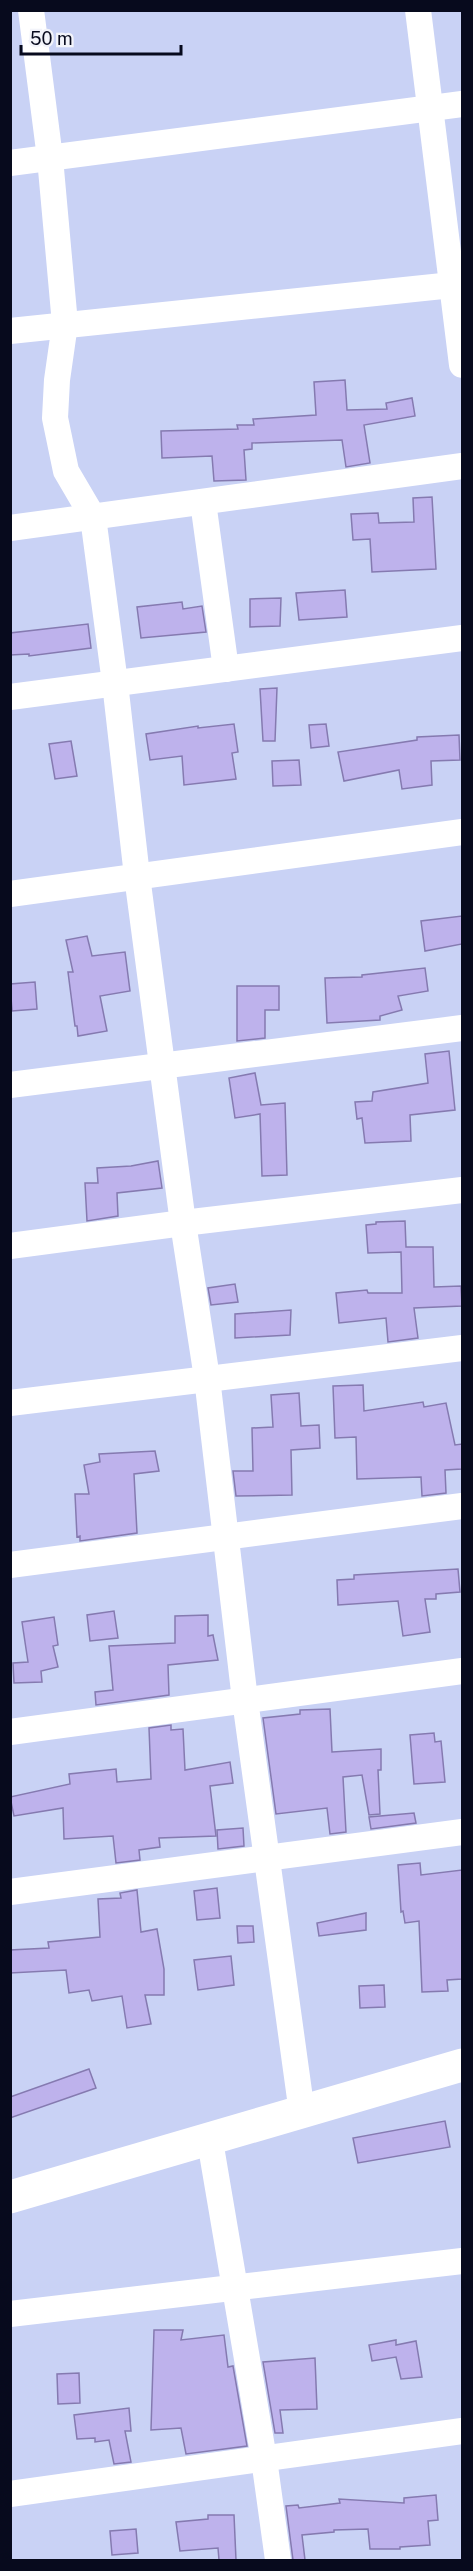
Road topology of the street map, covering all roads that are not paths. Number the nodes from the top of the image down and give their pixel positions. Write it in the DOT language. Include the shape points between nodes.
graph roads {
  1 [pos="31,10"];
  2 [pos="418,10"];
  3 [pos="462,104"];
  4 [pos="430,109"];
  5 [pos="50,158"];
  6 [pos="10,163"];
  7 [pos="457,285"];
  8 [pos="65,324"];
  9 [pos="10,331"];
  10 [pos="462,365"];
  11 [pos="462,466"];
  12 [pos="203,502"];
  13 [pos="93,517"];
  14 [pos="10,528"];
  15 [pos="462,638"];
  16 [pos="226,669"];
  17 [pos="115,684"];
  18 [pos="10,697"];
  19 [pos="462,832"];
  20 [pos="137,876"];
  21 [pos="10,894"];
  22 [pos="462,1028"];
  23 [pos="162,1065"];
  24 [pos="10,1084"];
  25 [pos="462,1190"];
  26 [pos="183,1223"];
  27 [pos="10,1246"];
  28 [pos="462,1348"];
  29 [pos="207,1378"];
  30 [pos="10,1403"];
  31 [pos="462,1506"];
  32 [pos="227,1537"];
  33 [pos="10,1565"];
  34 [pos="462,1671"];
  35 [pos="245,1700"];
  36 [pos="10,1731"];
  37 [pos="462,1832"];
  38 [pos="267,1857"];
  39 [pos="10,1892"];
  40 [pos="462,2065"];
  41 [pos="302,2113"];
  42 [pos="210,2141"];
  43 [pos="10,2197"];
  44 [pos="462,2261"];
  45 [pos="236,2289"];
  46 [pos="10,2313"];
  47 [pos="462,2431"];
  48 [pos="264,2459"];
  49 [pos="10,2494"];
  50 [pos="278,2560"];
  1 -- 5 [label="street"];
  2 -- 4 [label="street"];
  3 -- 4 [label="street"];
  4 -- 5 [label="street"];
  4 -- 7 [label="street"];
  5 -- 6 [label="street"];
  5 -- 8 [label="street"];
  7 -- 8 [label="street"];
  7 -- 10 [label="street"];
  8 -- 9 [label="street"];
  8 -- 13 [label="street" via="55,418 66,471"];
  11 -- 12 [label="street"];
  12 -- 13 [label="street"];
  12 -- 16 [label="street"];
  13 -- 14 [label="street"];
  13 -- 17 [label="street"];
  15 -- 16 [label="street"];
  16 -- 17 [label="street"];
  17 -- 18 [label="street"];
  17 -- 20 [label="street"];
  19 -- 20 [label="street"];
  20 -- 21 [label="street"];
  20 -- 23 [label="street"];
  22 -- 23 [label="street"];
  23 -- 24 [label="street"];
  23 -- 26 [label="street"];
  25 -- 26 [label="street"];
  26 -- 27 [label="street"];
  26 -- 29 [label="street"];
  28 -- 29 [label="street"];
  29 -- 30 [label="street"];
  29 -- 32 [label="street"];
  31 -- 32 [label="street"];
  32 -- 33 [label="street"];
  32 -- 35 [label="street"];
  34 -- 35 [label="street"];
  35 -- 36 [label="street"];
  35 -- 38 [label="street"];
  37 -- 38 [label="street"];
  38 -- 39 [label="street"];
  38 -- 41 [label="street"];
  40 -- 41 [label="main road"];
  41 -- 42 [label="main road"];
  42 -- 43 [label="main road"];
  42 -- 45 [label="street"];
  44 -- 45 [label="street"];
  45 -- 46 [label="street"];
  45 -- 48 [label="street"];
  47 -- 48 [label="street"];
  48 -- 49 [label="street"];
  48 -- 50 [label="street"];
}
